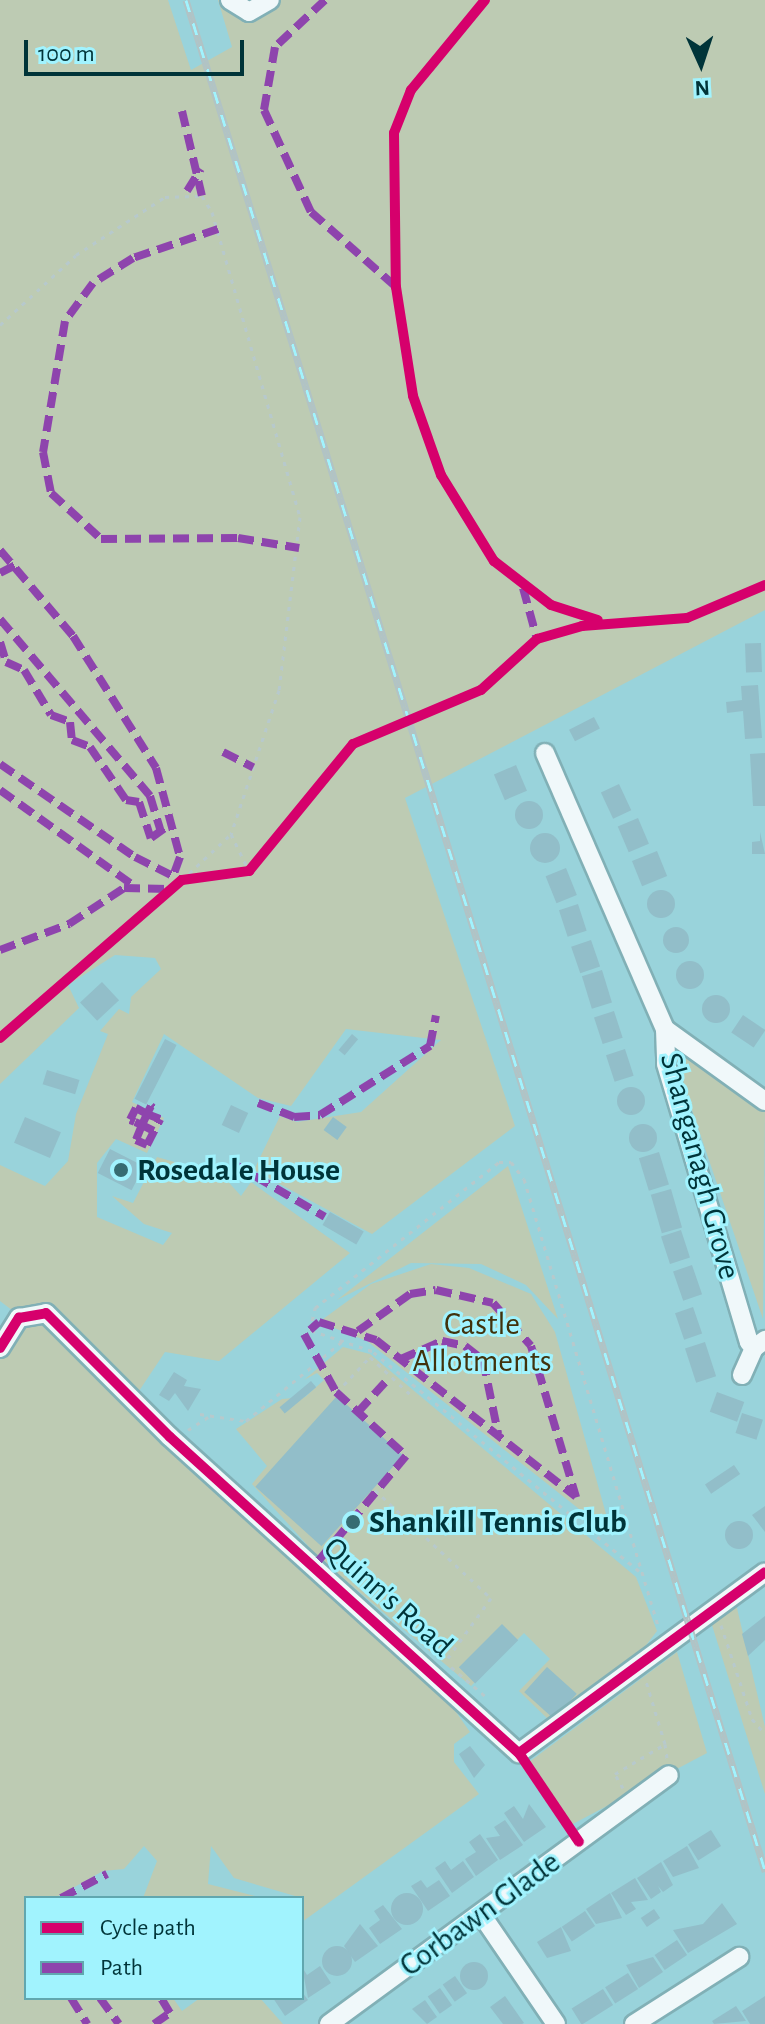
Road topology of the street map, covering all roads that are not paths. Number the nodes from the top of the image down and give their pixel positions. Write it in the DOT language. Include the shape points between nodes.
graph roads {
  1 [pos="230,0"];
  2 [pos="270,0"];
  3 [pos="545,753"];
  4 [pos="665,1029"];
  5 [pos="765,1101"];
  6 [pos="759,1344"];
  7 [pos="0,1348"];
  8 [pos="742,1375"];
  9 [pos="765,1572"];
  10 [pos="669,1775"];
  11 [pos="481,1914"];
  12 [pos="739,1957"];
  13 [pos="329,2024"];
  14 [pos="556,2024"];
  15 [pos="634,2024"];
  1 -- 2 [label="street" via="249,12"];
  3 -- 4 [label="street, Shanganagh Grove"];
  4 -- 5 [label="street, Shanganagh Grove"];
  4 -- 6 [label="street, Shanganagh Grove" via="666,1064"];
  6 -- 8 [label="street, Shanganagh Grove"];
  7 -- 9 [label="street, Quinn's Road" via="19,1318 46,1313 174,1440 519,1753"];
  10 -- 11 [label="street, Corbawn Glade"];
  11 -- 13 [label="street, Corbawn Glade"];
  11 -- 14 [label="street"];
  12 -- 15 [label="street"];
}
